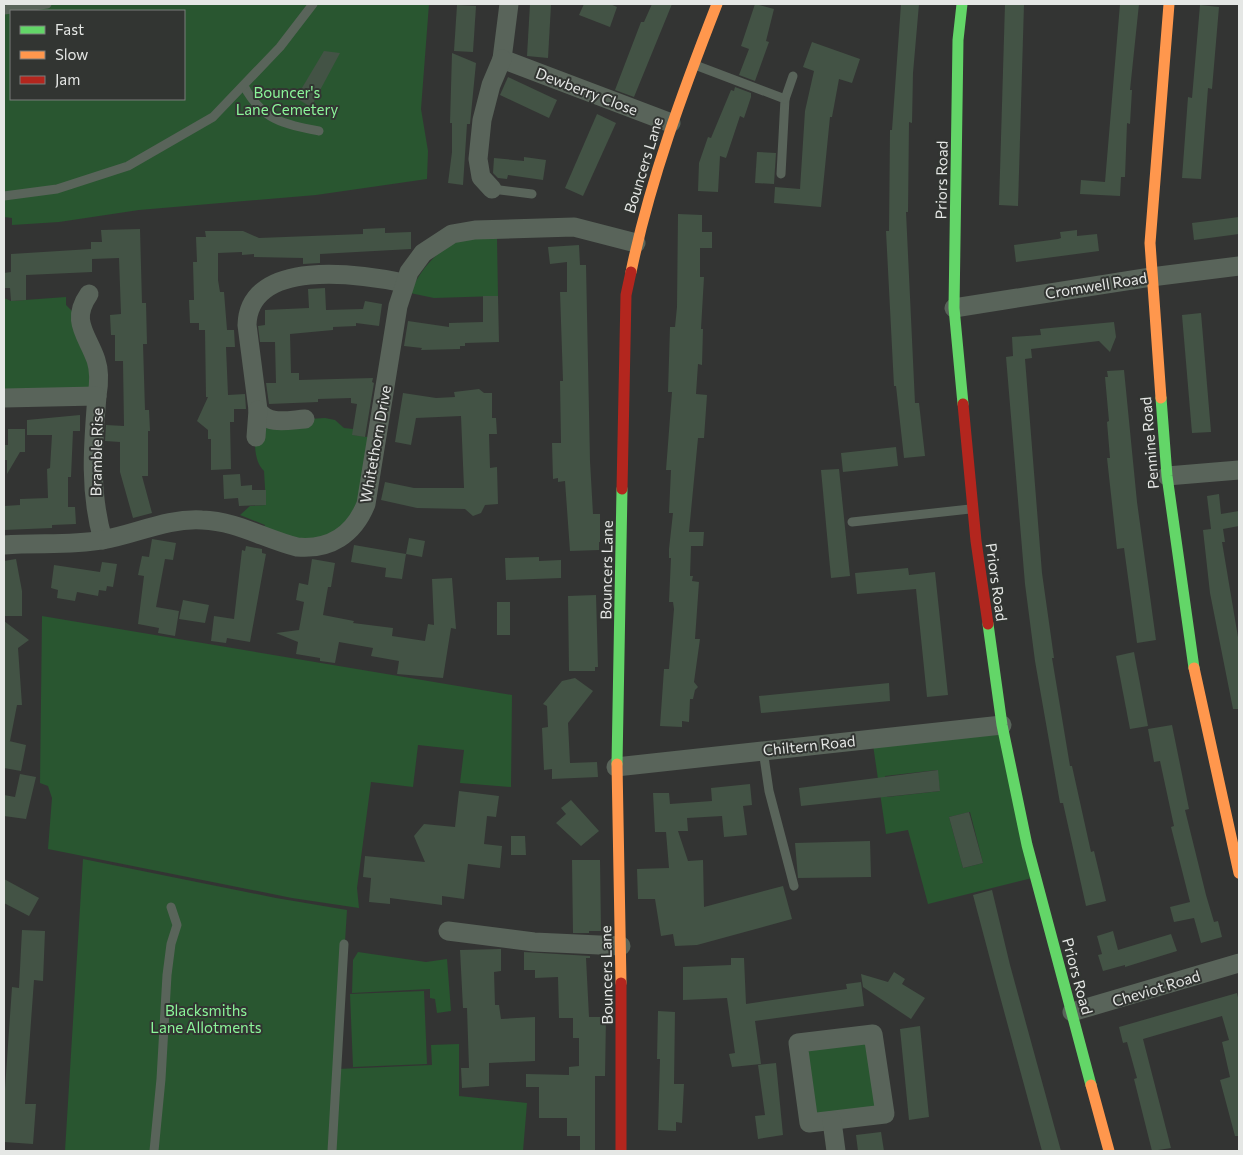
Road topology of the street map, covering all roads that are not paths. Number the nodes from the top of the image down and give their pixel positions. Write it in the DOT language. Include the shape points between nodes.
graph roads {
  1 [pos="47,4"];
  2 [pos="313,4"];
  3 [pos="509,4"];
  4 [pos="717,4"];
  5 [pos="962,4"];
  6 [pos="1169,4"];
  7 [pos="4,10"];
  8 [pos="502,58"];
  9 [pos="693,64"];
  10 [pos="793,76"];
  11 [pos="244,86"];
  12 [pos="785,99"];
  13 [pos="671,123"];
  14 [pos="319,131"];
  15 [pos="781,174"];
  16 [pos="492,189"];
  17 [pos="532,194"];
  18 [pos="4,196"];
  19 [pos="636,243"];
  20 [pos="1239,266"];
  21 [pos="1151,277"];
  22 [pos="404,283"];
  23 [pos="89,294"];
  24 [pos="954,308"];
  25 [pos="97,396"];
  26 [pos="4,398"];
  27 [pos="258,410"];
  28 [pos="304,419"];
  29 [pos="256,437"];
  30 [pos="1239,470"];
  31 [pos="1166,476"];
  32 [pos="973,509"];
  33 [pos="852,522"];
  34 [pos="103,540"];
  35 [pos="4,545"];
  36 [pos="1002,725"];
  37 [pos="763,749"];
  38 [pos="616,767"];
  39 [pos="1239,873"];
  40 [pos="794,886"];
  41 [pos="171,907"];
  42 [pos="448,931"];
  43 [pos="344,944"];
  44 [pos="621,946"];
  45 [pos="1239,963"];
  46 [pos="1072,1012"];
  47 [pos="832,1120"];
  48 [pos="154,1151"];
  49 [pos="332,1151"];
  50 [pos="621,1151"];
  51 [pos="836,1151"];
  52 [pos="1109,1151"];
  1 -- 7 [label="lane"];
  2 -- 11 [label="lane"];
  3 -- 8 [label="street"];
  4 -- 9 [label="street, Bouncers Lane"];
  5 -- 24 [label="street, Priors Road" via="958,40"];
  6 -- 21 [label="street, Pennine Road" via="1150,243"];
  8 -- 13 [label="street, Dewberry Close"];
  8 -- 16 [label="street" via="490,85 478,159 481,177"];
  9 -- 12 [label="lane"];
  9 -- 13 [label="street, Bouncers Lane"];
  10 -- 12 [label="lane"];
  11 -- 14 [label="lane" via="265,114 292,126"];
  11 -- 18 [label="lane" via="213,117 128,166 57,189"];
  12 -- 15 [label="lane"];
  13 -- 19 [label="street, Bouncers Lane"];
  16 -- 17 [label="lane"];
  19 -- 22 [label="street, Whitethorn Drive" via="574,228 464,231 427,249 415,262"];
  19 -- 38 [label="street, Bouncers Lane" via="626,295"];
  20 -- 21 [label="street, Cromwell Road"];
  21 -- 24 [label="street, Cromwell Road"];
  21 -- 31 [label="street, Pennine Road"];
  22 -- 27 [label="street" via="363,276 321,275 280,280 262,290 255,297 248,314"];
  22 -- 34 [label="street, Whitethorn Drive" via="366,504 348,532 329,544 308,548 222,522 189,520 160,523"];
  23 -- 25 [label="street" via="82,307 80,324 96,361"];
  24 -- 32 [label="street, Priors Road"];
  25 -- 26 [label="street, Bramble Rise"];
  25 -- 34 [label="street, Bramble Rise" via="93,483"];
  27 -- 28 [label="street" via="271,420"];
  27 -- 29 [label="street"];
  30 -- 31 [label="street"];
  31 -- 39 [label="street, Pennine Road" via="1190,646"];
  32 -- 33 [label="lane"];
  32 -- 36 [label="street, Priors Road"];
  34 -- 35 [label="street, Whitethorn Drive" via="59,545"];
  36 -- 37 [label="street, Chiltern Road"];
  36 -- 46 [label="street, Priors Road" via="1027,845"];
  37 -- 38 [label="street, Chiltern Road"];
  37 -- 40 [label="lane" via="769,792"];
  38 -- 44 [label="street, Bouncers Lane"];
  41 -- 48 [label="lane" via="177,924 167,975"];
  42 -- 44 [label="street" via="534,942"];
  43 -- 49 [label="lane"];
  44 -- 50 [label="street, Bouncers Lane"];
  45 -- 46 [label="street, Cheviot Road"];
  46 -- 52 [label="street, Priors Road"];
  47 -- 47 [label="street" via="809,1123 798,1043 873,1034 884,1114"];
  47 -- 51 [label="street"];
}
